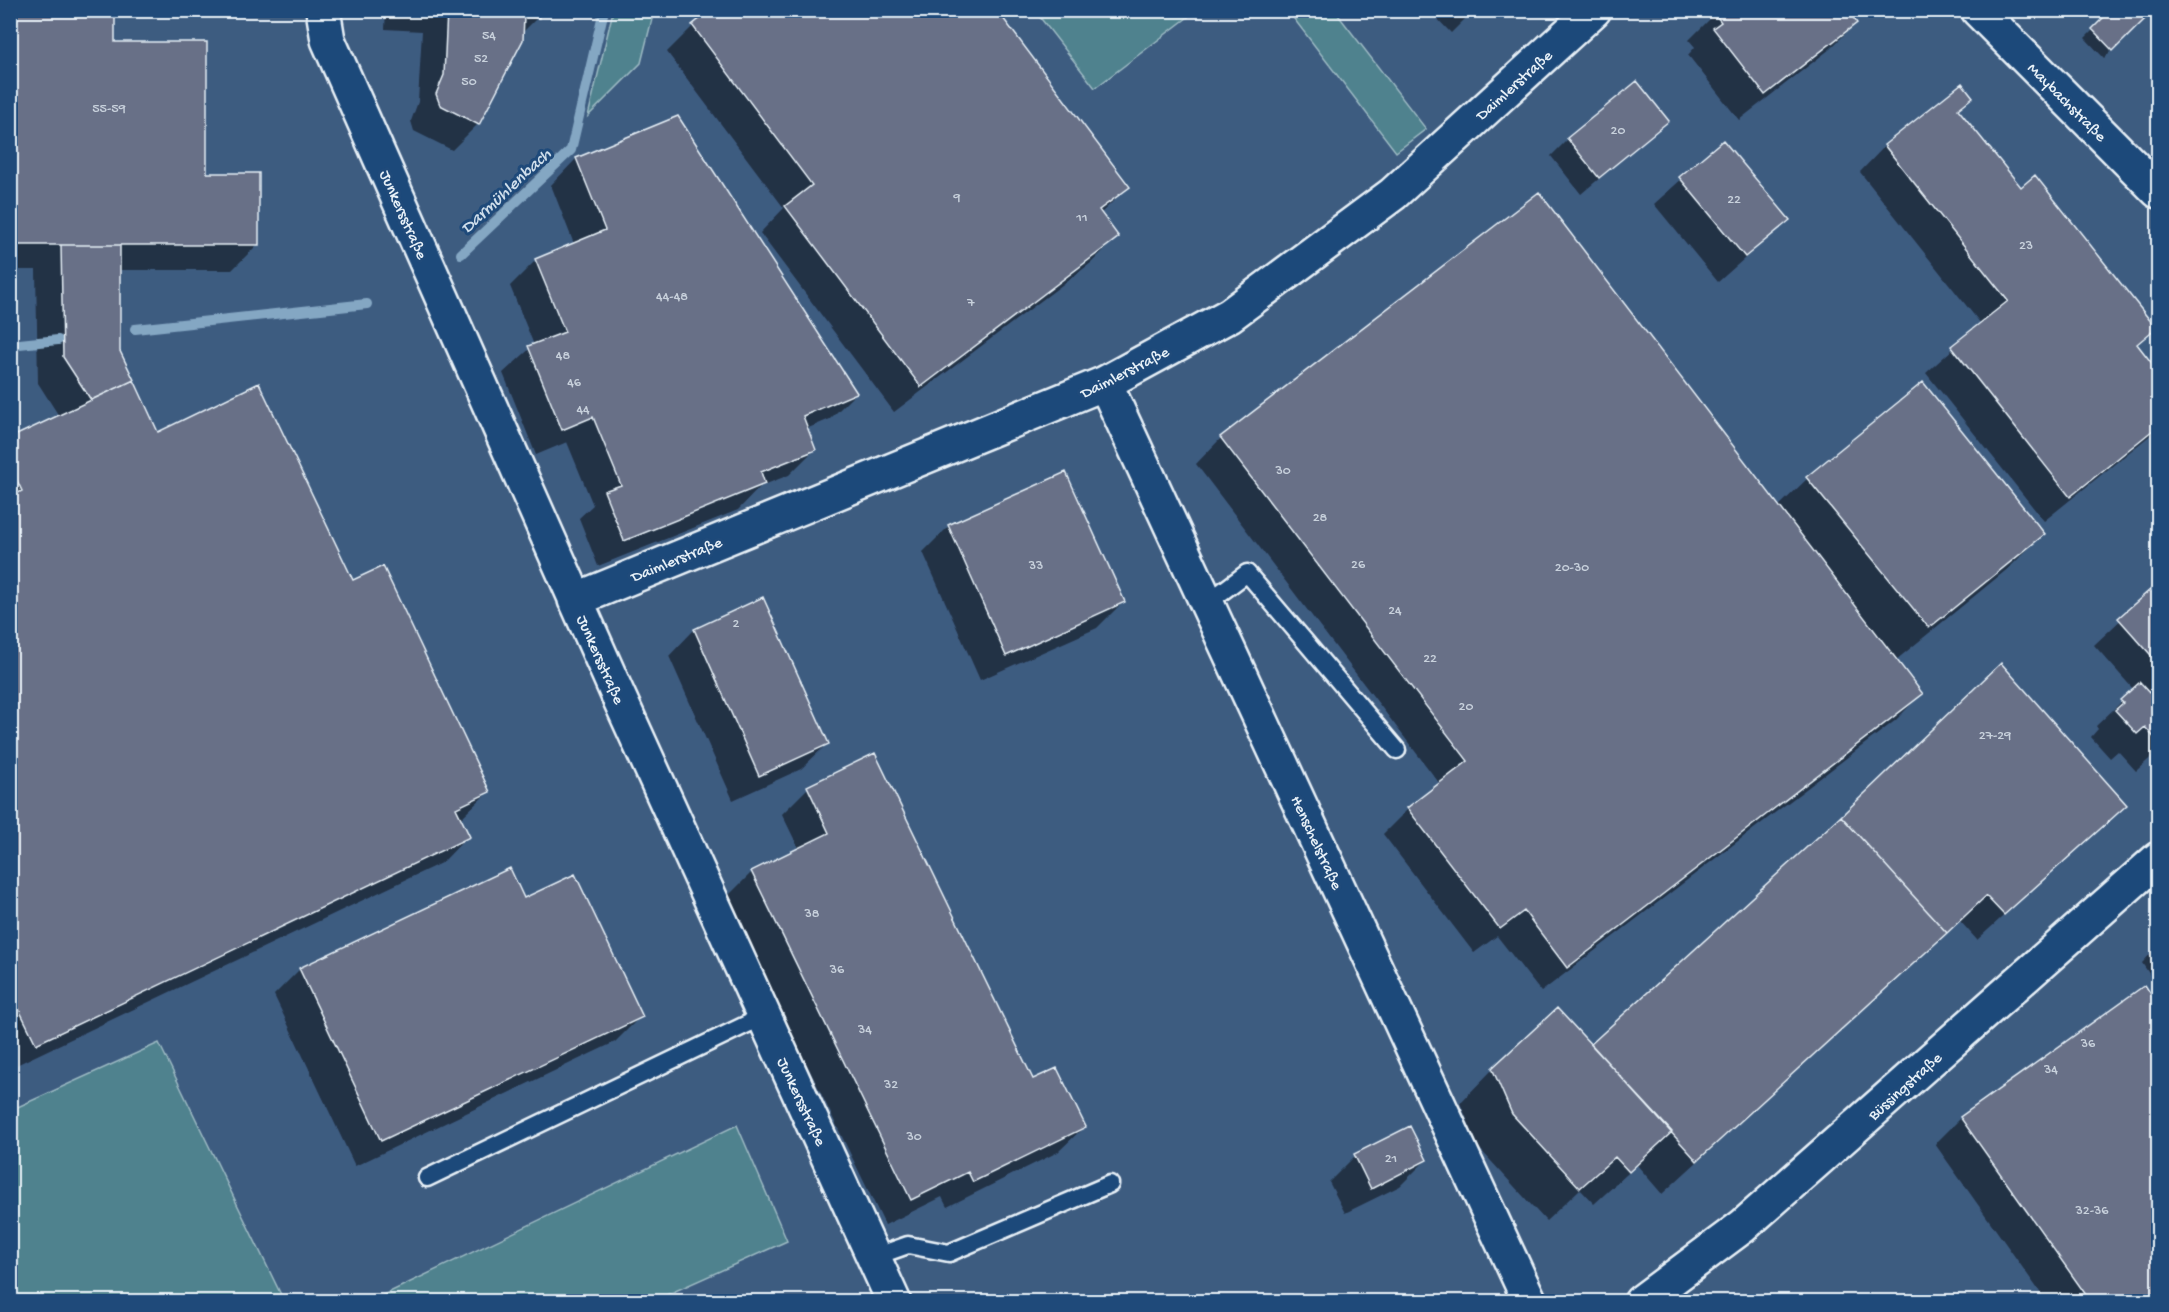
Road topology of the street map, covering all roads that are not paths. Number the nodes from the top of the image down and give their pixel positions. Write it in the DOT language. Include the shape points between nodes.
graph roads {
  1 [pos="323,10"];
  2 [pos="1593,10"];
  3 [pos="1978,10"];
  4 [pos="2158,191"];
  5 [pos="1105,383"];
  6 [pos="575,600"];
  7 [pos="1207,603"];
  8 [pos="1397,750"];
  9 [pos="2158,859"];
  10 [pos="764,1016"];
  11 [pos="426,1178"];
  12 [pos="1110,1184"];
  13 [pos="874,1257"];
  14 [pos="894,1302"];
  15 [pos="1530,1302"];
  16 [pos="1641,1302"];
  1 -- 6 [label="street, Junkersstraße" via="328,40"];
  2 -- 5 [label="street, Daimlerstraße" via="1393,194 1230,315"];
  3 -- 4 [label="street, Maybachstraße"];
  5 -- 6 [label="street, Daimlerstraße"];
  5 -- 7 [label="street, Henschelstraße"];
  6 -- 10 [label="street, Junkersstraße"];
  7 -- 8 [label="lane" via="1247,573"];
  7 -- 15 [label="street, Henschelstraße"];
  9 -- 16 [label="street, Büssingstraße" via="1743,1226"];
  10 -- 11 [label="lane"];
  10 -- 13 [label="street, Junkersstraße"];
  12 -- 13 [label="lane" via="949,1253 908,1245"];
  13 -- 14 [label="street, Junkersstraße"];
}
